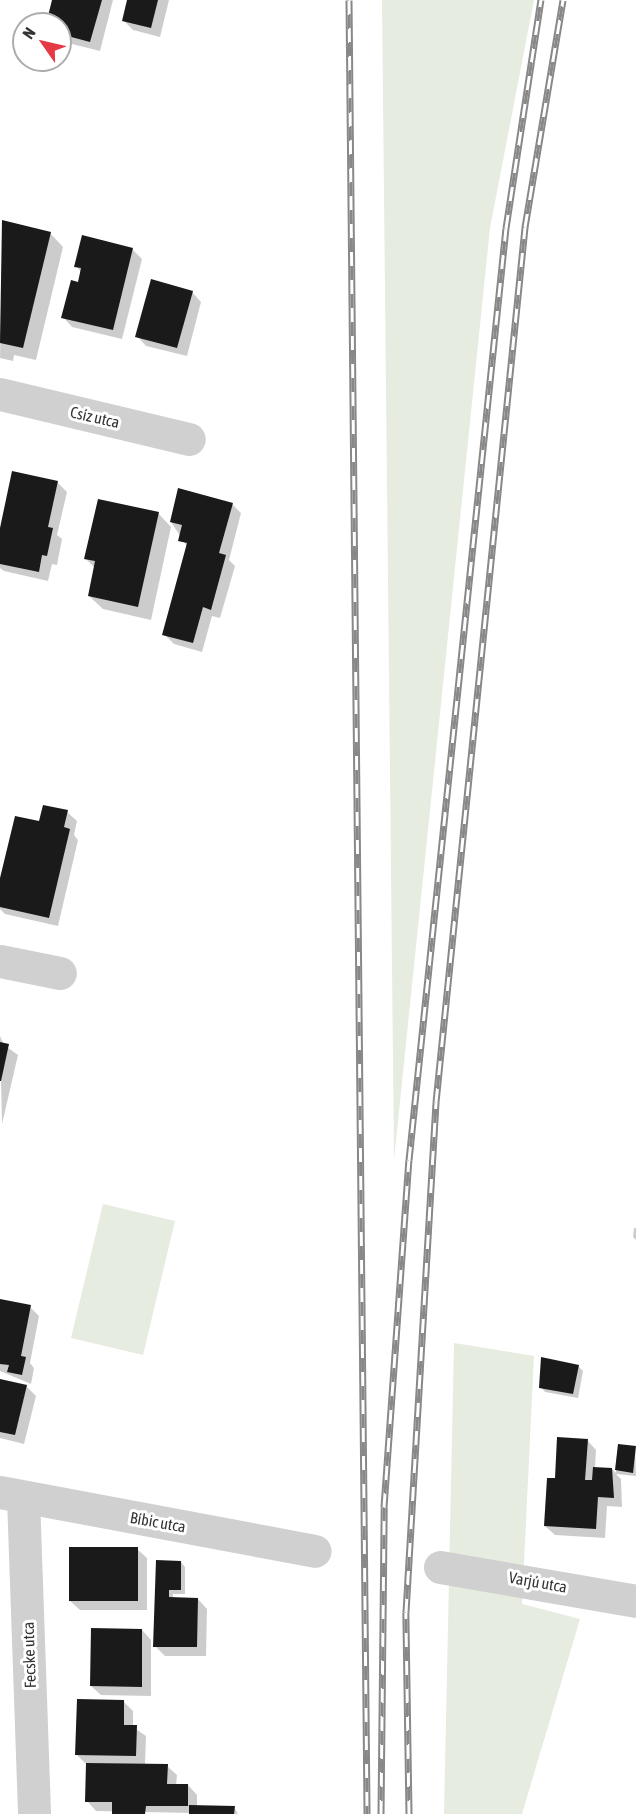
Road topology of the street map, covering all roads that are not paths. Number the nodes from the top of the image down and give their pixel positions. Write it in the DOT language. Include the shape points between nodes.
graph roads {
  1 [pos="0,394"];
  2 [pos="189,439"];
  3 [pos="0,961"];
  4 [pos="60,973"];
  5 [pos="12,1494"];
  6 [pos="315,1551"];
  7 [pos="440,1567"];
  8 [pos="636,1601"];
  9 [pos="34,1814"];
  1 -- 2 [label="street, Csíz utca"];
  3 -- 4 [label="street"];
  5 -- 6 [label="street, Bíbic utca"];
  5 -- 9 [label="street, Fecske utca"];
  7 -- 8 [label="street, Varjú utca"];
}
